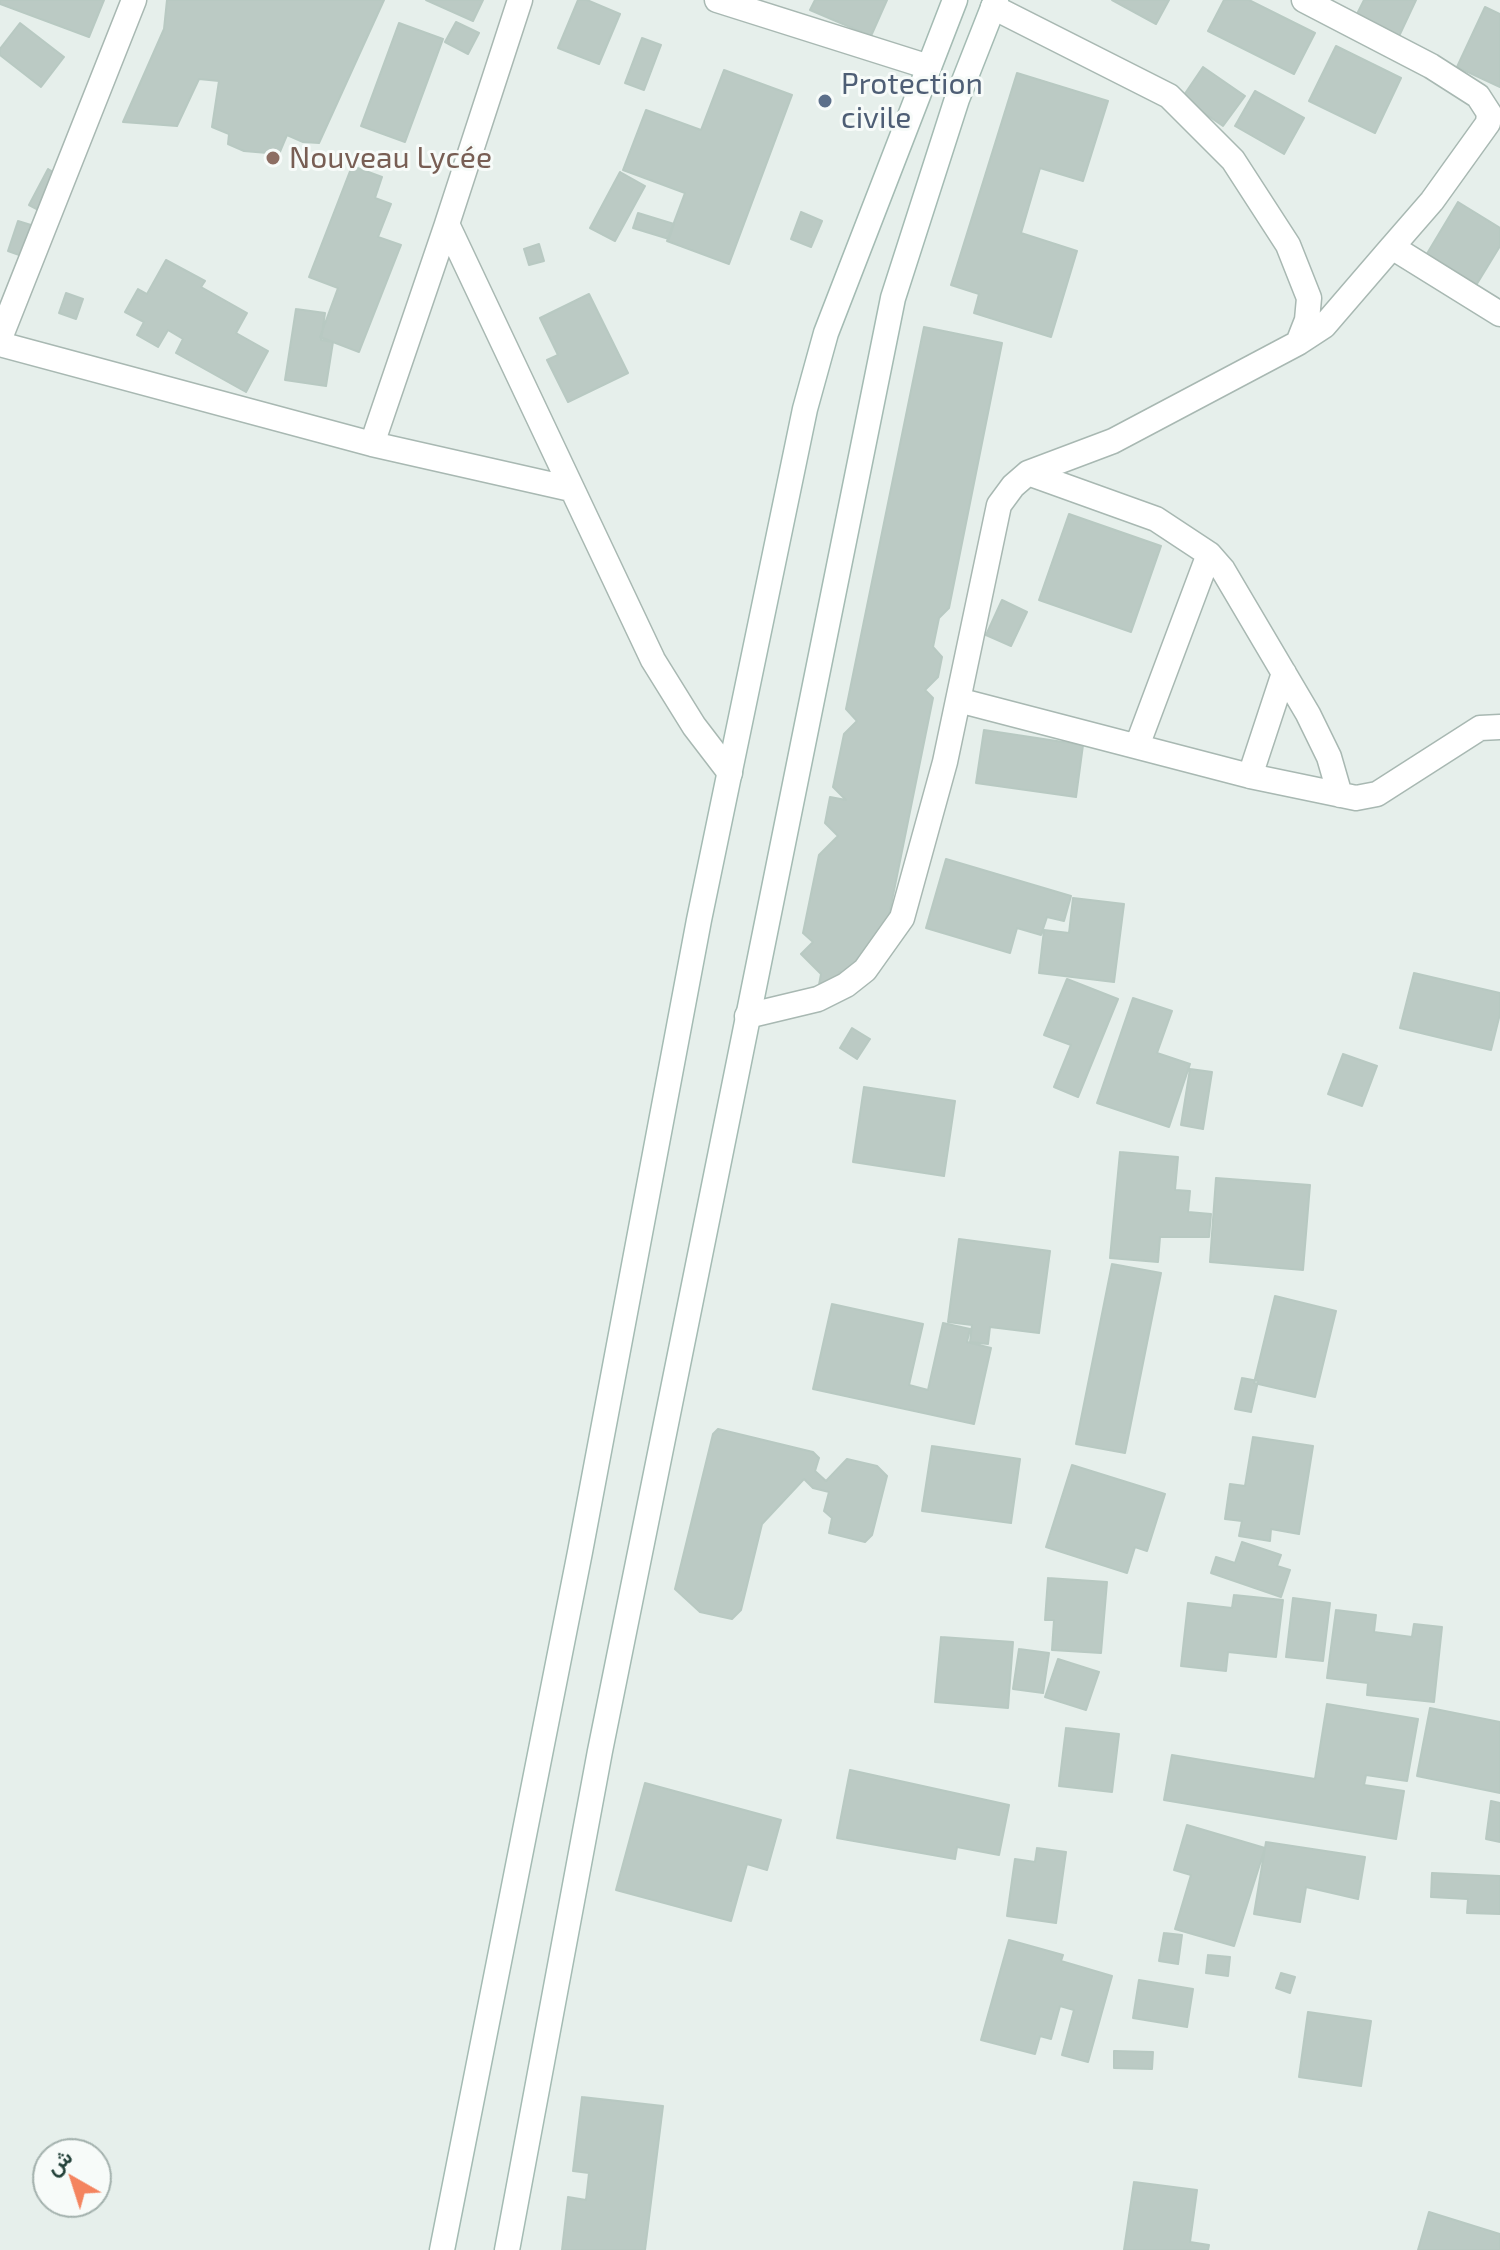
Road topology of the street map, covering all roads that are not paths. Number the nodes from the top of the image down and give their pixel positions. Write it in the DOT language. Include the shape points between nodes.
graph roads {
  1 [pos="134,0"];
  2 [pos="520,0"];
  3 [pos="717,0"];
  4 [pos="955,0"];
  5 [pos="1304,0"];
  6 [pos="995,4"];
  7 [pos="929,67"];
  8 [pos="447,224"];
  9 [pos="1392,247"];
  10 [pos="1500,314"];
  11 [pos="0,338"];
  12 [pos="1298,343"];
  13 [pos="0,344"];
  14 [pos="372,444"];
  15 [pos="1028,473"];
  16 [pos="571,489"];
  17 [pos="1209,554"];
  18 [pos="1284,673"];
  19 [pos="958,700"];
  20 [pos="1500,727"];
  21 [pos="1137,746"];
  22 [pos="730,773"];
  23 [pos="1250,776"];
  24 [pos="1340,795"];
  25 [pos="747,1016"];
  26 [pos="442,2250"];
  27 [pos="507,2250"];
  1 -- 11 [label="street"];
  2 -- 8 [label="street"];
  3 -- 7 [label="street"];
  4 -- 7 [label="street"];
  5 -- 9 [label="street" via="1431,66 1478,96 1489,113 1488,123 1432,201"];
  6 -- 12 [label="street" via="1169,96 1233,160 1288,245 1309,298"];
  6 -- 25 [label="street" via="957,99 893,298"];
  7 -- 22 [label="street" via="826,333 784,505"];
  8 -- 14 [label="street"];
  8 -- 16 [label="street"];
  9 -- 10 [label="street"];
  9 -- 12 [label="street" via="1324,326"];
  12 -- 15 [label="street" via="1113,441"];
  13 -- 14 [label="street"];
  14 -- 16 [label="street"];
  15 -- 17 [label="street" via="1156,519"];
  15 -- 19 [label="street" via="999,505"];
  16 -- 22 [label="street" via="653,660"];
  17 -- 18 [label="street"];
  17 -- 21 [label="street"];
  18 -- 23 [label="street"];
  18 -- 24 [label="street" via="1329,757"];
  19 -- 21 [label="street"];
  19 -- 25 [label="street" via="902,918 865,970 846,985 818,999"];
  20 -- 24 [label="street" via="1480,728 1377,794"];
  21 -- 23 [label="street"];
  22 -- 26 [label="street"];
  23 -- 24 [label="street"];
  25 -- 27 [label="street"];
}
